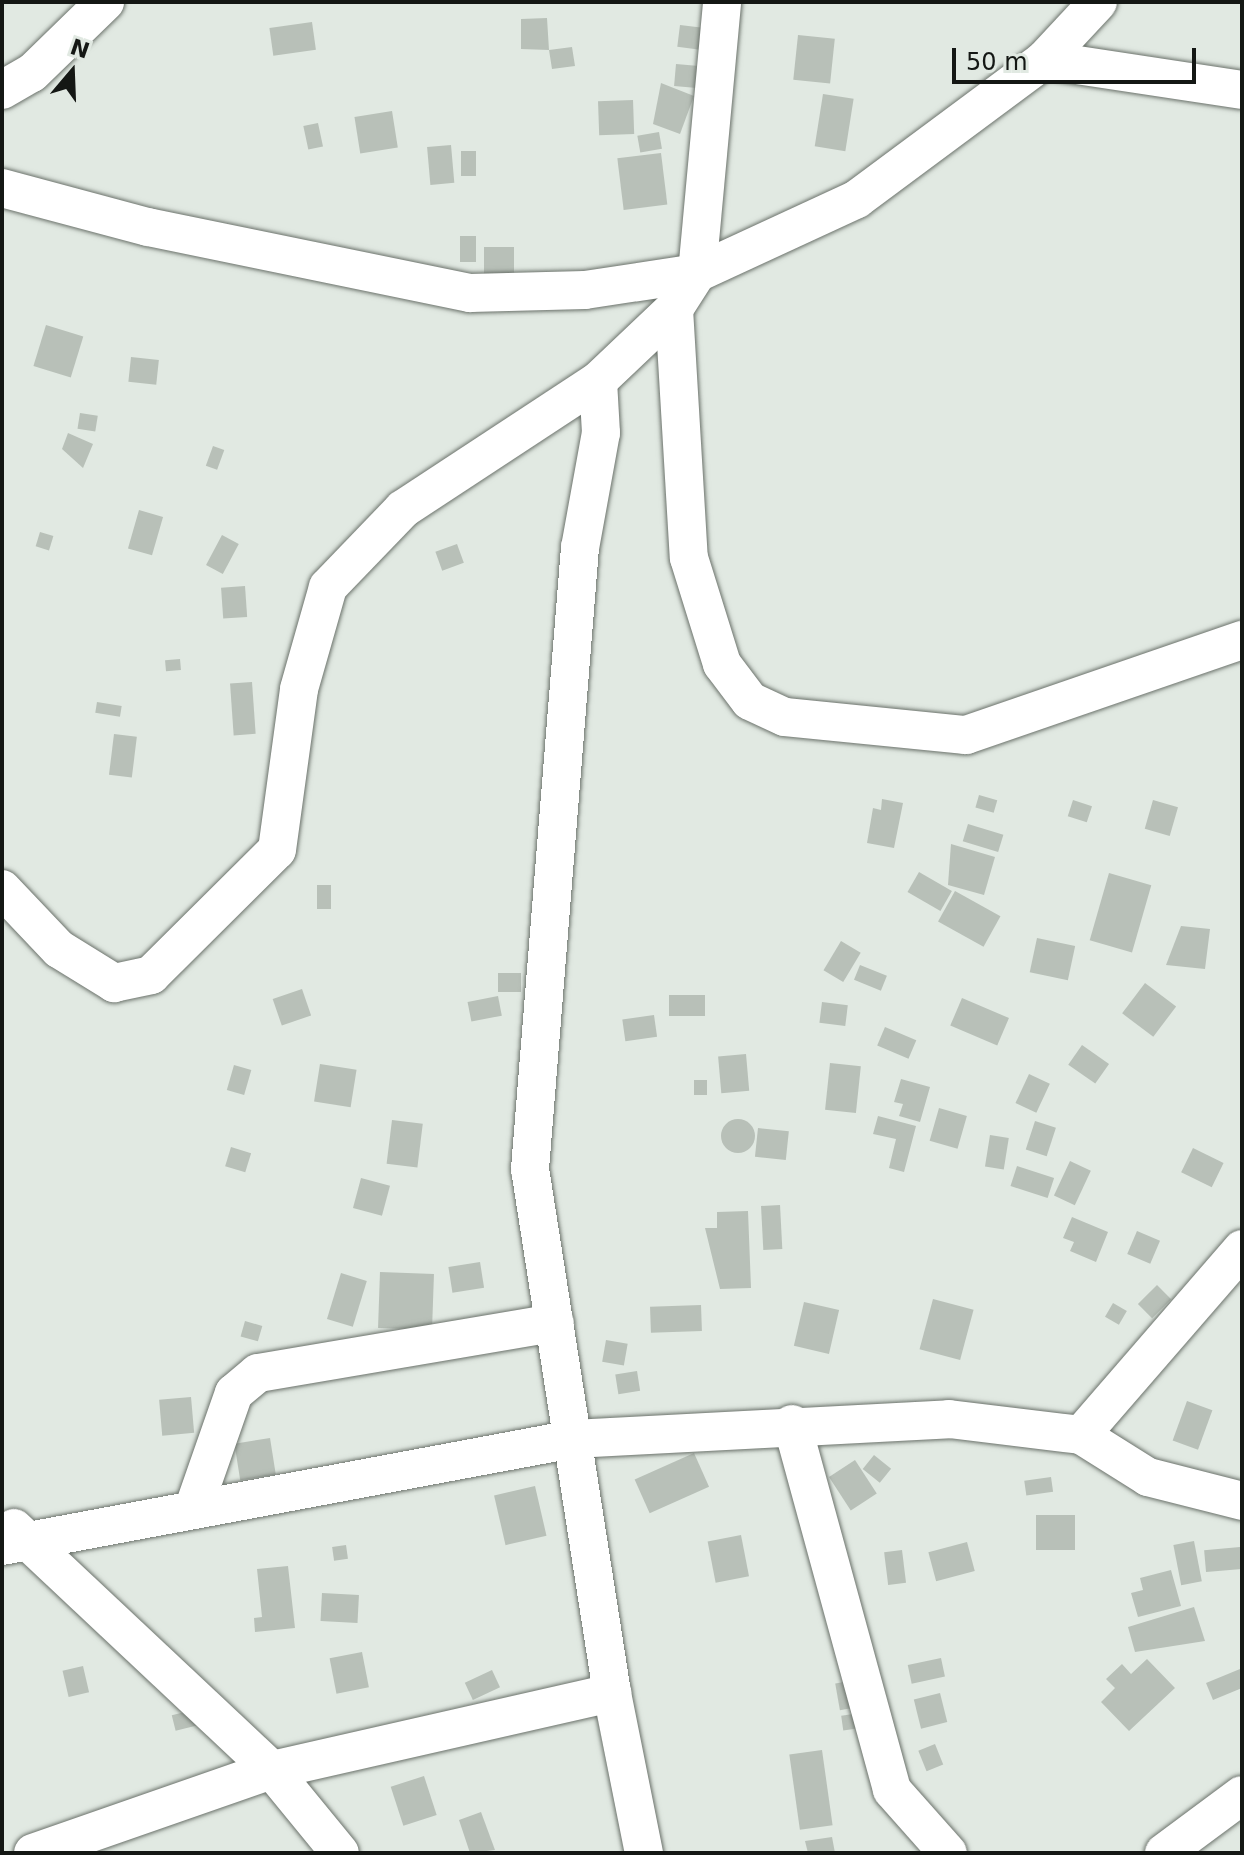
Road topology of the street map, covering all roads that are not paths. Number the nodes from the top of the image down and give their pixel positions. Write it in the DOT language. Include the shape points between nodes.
graph roads {
  1 [pos="105,2"];
  2 [pos="722,2"];
  3 [pos="1098,2"];
  4 [pos="1044,60"];
  5 [pos="2,90"];
  6 [pos="1242,90"];
  7 [pos="2,188"];
  8 [pos="697,273"];
  9 [pos="674,309"];
  10 [pos="598,381"];
  11 [pos="1242,640"];
  12 [pos="2,889"];
  13 [pos="1242,1249"];
  14 [pos="555,1323"];
  15 [pos="792,1424"];
  16 [pos="1081,1435"];
  17 [pos="573,1439"];
  18 [pos="1242,1501"];
  19 [pos="194,1507"];
  20 [pos="11,1535"];
  21 [pos="612,1693"];
  22 [pos="272,1770"];
  23 [pos="1242,1795"];
  24 [pos="33,1853"];
  25 [pos="340,1853"];
  26 [pos="644,1853"];
  27 [pos="948,1853"];
  28 [pos="1164,1853"];
  1 -- 5 [label="street" via="32,73"];
  2 -- 8 [label="street"];
  3 -- 4 [label="street"];
  4 -- 6 [label="street"];
  4 -- 8 [label="street" via="857,199"];
  7 -- 8 [label="street" via="148,227 470,293 585,290"];
  8 -- 9 [label="street"];
  9 -- 10 [label="street"];
  9 -- 11 [label="street" via="689,558 722,664 750,701 785,717 966,735"];
  10 -- 12 [label="street" via="403,509 328,587 299,689 277,850 151,975 114,983 59,949"];
  10 -- 14 [label="street" via="601,433 580,548 530,1169"];
  13 -- 16 [label="street"];
  14 -- 17 [label="street"];
  14 -- 19 [label="street" via="258,1373 234,1393"];
  15 -- 16 [label="street" via="949,1419"];
  15 -- 17 [label="street"];
  15 -- 27 [label="street" via="892,1790"];
  16 -- 18 [label="street" via="1148,1477"];
  17 -- 19 [label="street"];
  17 -- 21 [label="street"];
  19 -- 20 [label="street"];
  20 -- 22 [label="street"];
  21 -- 22 [label="street"];
  21 -- 26 [label="street"];
  22 -- 24 [label="street"];
  22 -- 25 [label="street"];
  23 -- 28 [label="street"];
}
